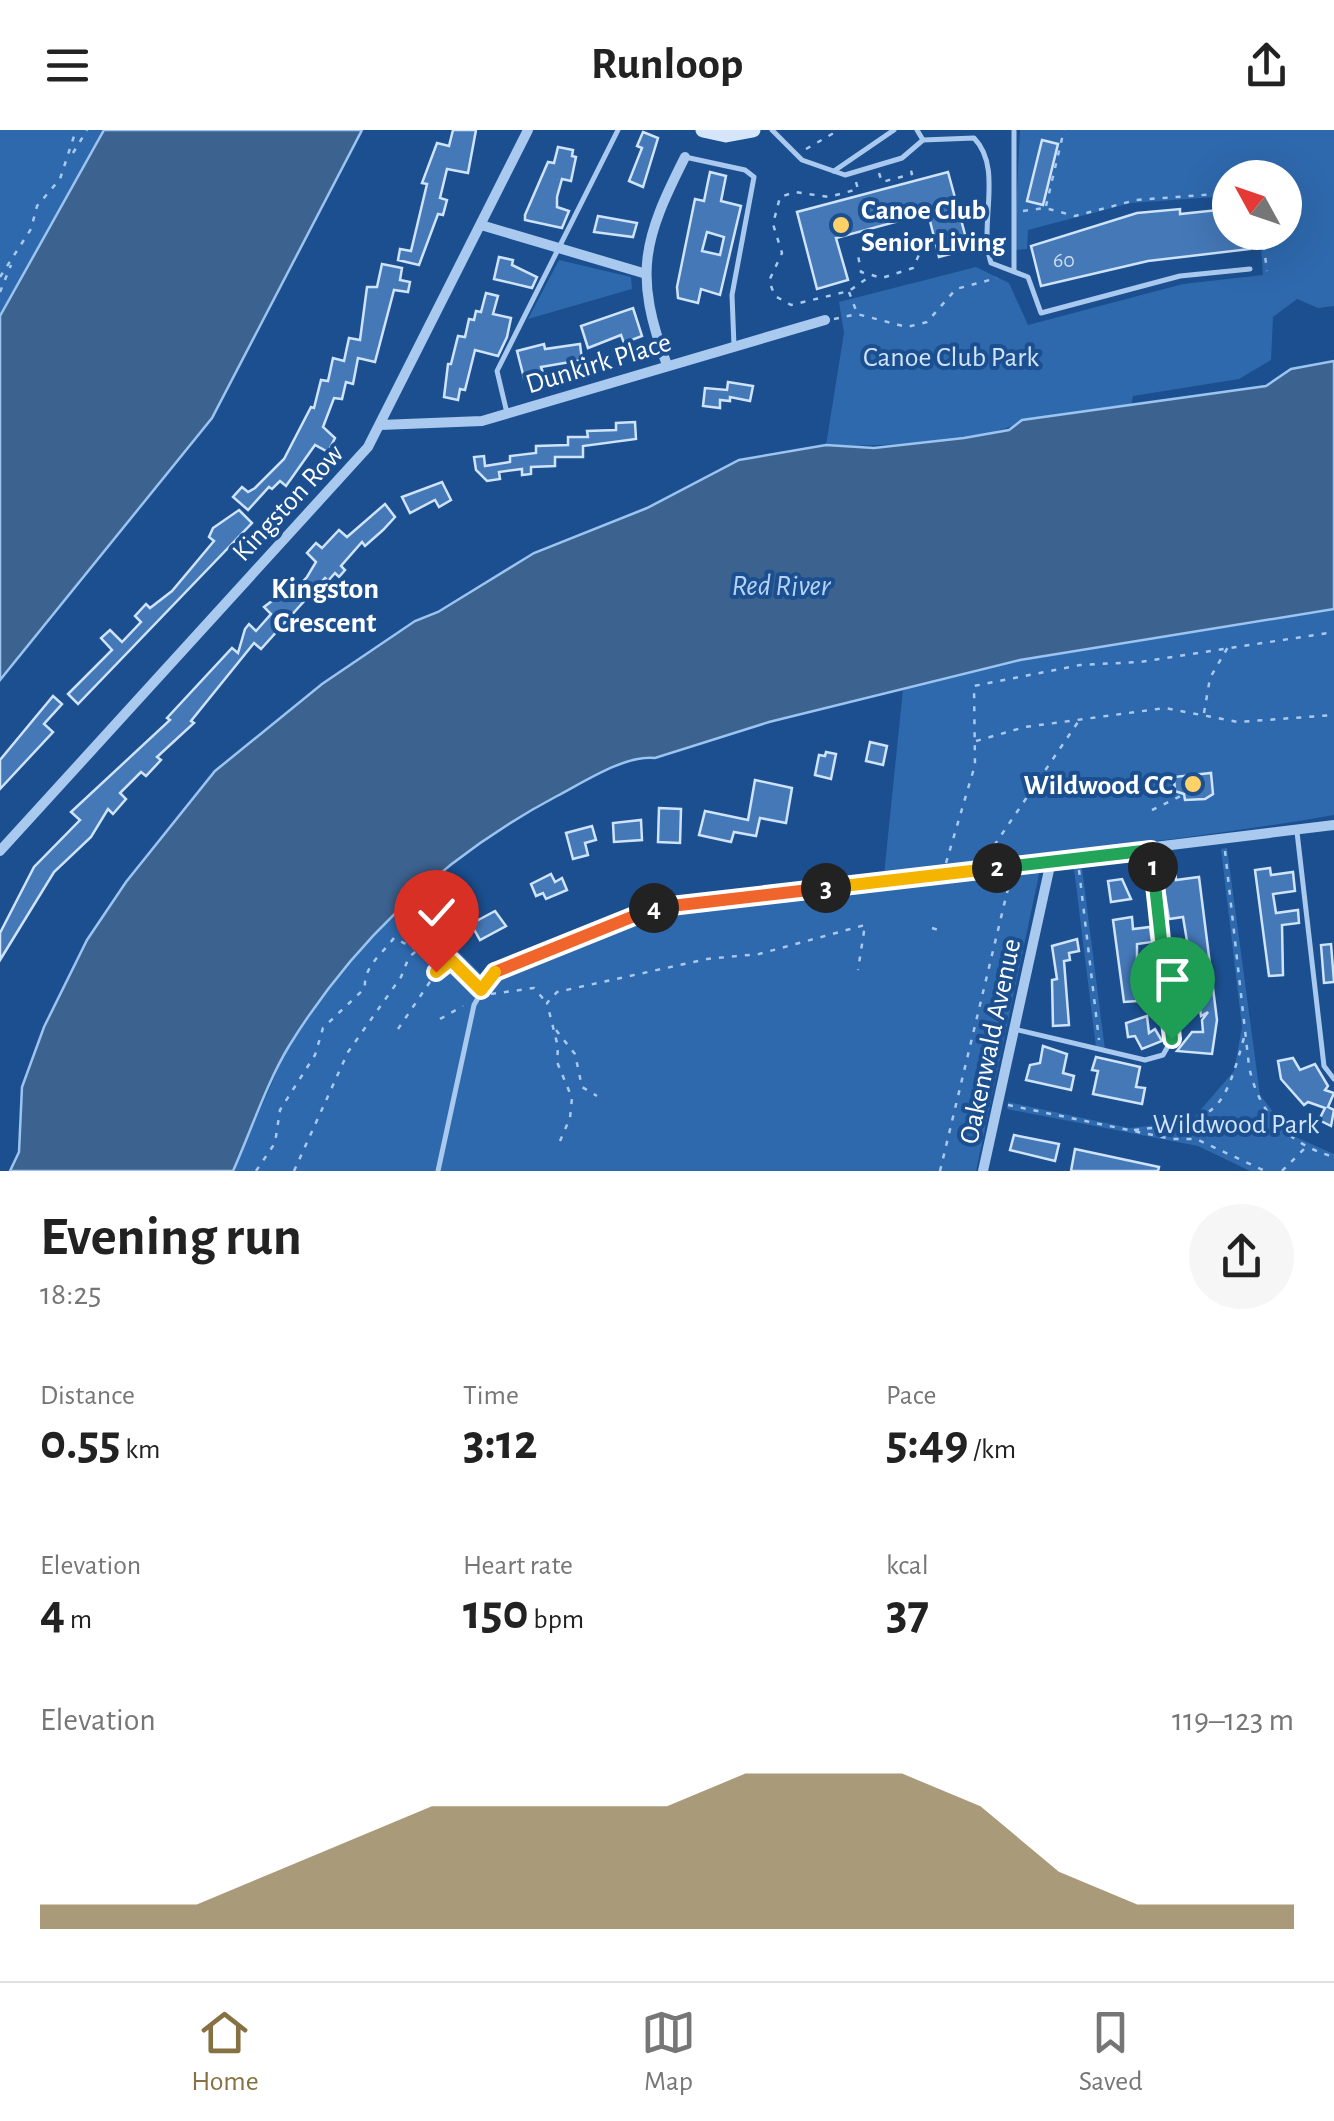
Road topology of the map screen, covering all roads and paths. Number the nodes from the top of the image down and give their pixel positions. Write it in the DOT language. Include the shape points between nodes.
graph roads {
  1 [pos="76,130"];
  2 [pos="87,130"];
  3 [pos="528,130"];
  4 [pos="618,130"];
  5 [pos="703,130"];
  6 [pos="753,130"];
  7 [pos="772,130"];
  8 [pos="839,130"];
  9 [pos="894,130"];
  10 [pos="918,130"];
  11 [pos="1014,130"];
  12 [pos="1064,130"];
  13 [pos="923,140"];
  14 [pos="792,153"];
  15 [pos="685,157"];
  16 [pos="70,158"];
  17 [pos="902,158"];
  18 [pos="832,173"];
  19 [pos="1212,195"];
  20 [pos="1046,208"];
  21 [pos="1012,212"];
  22 [pos="481,226"];
  23 [pos="559,248"];
  24 [pos="1264,250"];
  25 [pos="12,264"];
  26 [pos="1250,269"];
  27 [pos="1014,270"];
  28 [pos="1267,271"];
  29 [pos="643,273"];
  30 [pos="0,278"];
  31 [pos="869,278"];
  32 [pos="997,278"];
  33 [pos="849,291"];
  34 [pos="0,292"];
  35 [pos="857,314"];
  36 [pos="825,320"];
  37 [pos="734,346"];
  38 [pos="666,365"];
  39 [pos="507,413"];
  40 [pos="380,425"];
  41 [pos="1334,632"];
  42 [pos="1228,646"];
  43 [pos="1204,715"];
  44 [pos="1334,715"];
  45 [pos="1078,721"];
  46 [pos="976,740"];
  47 [pos="1183,795"];
  48 [pos="1152,810"];
  49 [pos="1334,825"];
  50 [pos="1296,830"];
  51 [pos="1224,840"];
  52 [pos="1151,850"];
  53 [pos="0,851"];
  54 [pos="1078,858"];
  55 [pos="1051,861"];
  56 [pos="1014,866"];
  57 [pos="978,870"];
  58 [pos="944,874"];
  59 [pos="932,928"];
  60 [pos="942,930"];
  61 [pos="441,931"];
  62 [pos="416,949"];
  63 [pos="446,963"];
  64 [pos="858,970"];
  65 [pos="484,986"];
  66 [pos="547,1003"];
  67 [pos="474,1005"];
  68 [pos="440,1019"];
  69 [pos="398,1029"];
  70 [pos="555,1029"];
  71 [pos="1014,1030"];
  72 [pos="1246,1032"];
  73 [pos="1100,1050"];
  74 [pos="1334,1079"];
  75 [pos="597,1096"];
  76 [pos="998,1103"];
  77 [pos="1189,1124"];
  78 [pos="1130,1131"];
  79 [pos="1196,1139"];
  80 [pos="560,1140"];
  81 [pos="1307,1146"];
  82 [pos="1334,1157"];
  83 [pos="256,1171"];
  84 [pos="294,1171"];
  85 [pos="438,1171"];
  86 [pos="940,1171"];
  87 [pos="983,1171"];
  88 [pos="1265,1171"];
  89 [pos="1282,1171"];
  1 -- 16 [label="path"];
  2 -- 16 [label="path"];
  3 -- 22 [label="street, Kingston Row"];
  4 -- 23 [label="lane"];
  5 -- 6 [label="main road"];
  7 -- 14 [label="lane"];
  8 -- 14 [label="path"];
  9 -- 18 [label="lane"];
  10 -- 13 [label="lane"];
  11 -- 21 [label="lane"];
  12 -- 20 [label="path"];
  13 -- 17 [label="lane"];
  13 -- 27 [label="lane" via="974,138 984,148 986,250 991,263"];
  14 -- 18 [label="lane"];
  15 -- 29 [label="street" via="654,218"];
  15 -- 37 [label="lane" via="754,177 732,295"];
  16 -- 25 [label="path" via="37,206"];
  17 -- 18 [label="lane"];
  17 -- 33 [label="path" via="912,174 882,182 879,172 855,179 858,189 828,197 787,192 775,205 773,224 782,245 770,281 775,296 792,305"];
  19 -- 20 [label="path" via="1136,200 1076,216"];
  20 -- 21 [label="path"];
  21 -- 27 [label="lane"];
  22 -- 23 [label="street"];
  22 -- 40 [label="street, Kingston Row"];
  23 -- 29 [label="street"];
  23 -- 39 [label="lane" via="496,371"];
  24 -- 28 [label="path"];
  25 -- 30 [label="path"];
  25 -- 34 [label="path"];
  26 -- 27 [label="lane" via="1180,276 1041,313 1028,277"];
  29 -- 38 [label="street"];
  31 -- 31 [label="path" via="913,268 922,248 908,237 866,246 857,264"];
  31 -- 33 [label="path"];
  32 -- 35 [label="path" via="956,289 927,322 907,327"];
  33 -- 35 [label="path"];
  35 -- 36 [label="path"];
  36 -- 37 [label="street, Dunkirk Place"];
  37 -- 38 [label="street, Dunkirk Place"];
  38 -- 39 [label="street, Dunkirk Place"];
  39 -- 40 [label="street, Dunkirk Place" via="482,421"];
  40 -- 53 [label="street, Kingston Row" via="368,447"];
  41 -- 42 [label="path"];
  42 -- 43 [label="path" via="1210,678"];
  42 -- 46 [label="path" via="974,686"];
  43 -- 44 [label="path" via="1238,722"];
  43 -- 45 [label="path" via="1165,708"];
  45 -- 46 [label="path"];
  45 -- 57 [label="path"];
  46 -- 58 [label="path"];
  47 -- 48 [label="path"];
  49 -- 50 [label="street"];
  50 -- 51 [label="street"];
  50 -- 74 [label="lane" via="1324,1066"];
  51 -- 52 [label="street"];
  51 -- 72 [label="path"];
  52 -- 54 [label="street"];
  52 -- 73 [label="lane" via="1172,1039 1163,1055 1145,1060"];
  54 -- 55 [label="street"];
  54 -- 73 [label="path"];
  55 -- 56 [label="street"];
  55 -- 71 [label="street, Oakenwald Avenue"];
  56 -- 57 [label="street"];
  56 -- 86 [label="path"];
  57 -- 58 [label="street"];
  58 -- 65 [label="street" via="648,909 496,970"];
  59 -- 60 [label="path"];
  61 -- 62 [label="path"];
  62 -- 63 [label="path" via="433,941"];
  62 -- 83 [label="path" via="394,938 372,964 365,988 324,1028 316,1055 280,1110 275,1143"];
  62 -- 84 [label="path" via="348,1052"];
  63 -- 65 [label="path" via="451,960"];
  63 -- 69 [label="path"];
  64 -- 66 [label="path" via="865,925 758,954 567,987"];
  65 -- 66 [label="path" via="485,994 534,988"];
  65 -- 67 [label="lane"];
  66 -- 70 [label="path"];
  67 -- 68 [label="path"];
  67 -- 85 [label="lane"];
  70 -- 75 [label="path" via="575,1054 582,1086"];
  70 -- 80 [label="path" via="557,1062 572,1098"];
  71 -- 73 [label="lane"];
  71 -- 76 [label="street, Oakenwald Avenue"];
  72 -- 77 [label="path" via="1232,1084"];
  72 -- 81 [label="path" via="1258,1098 1288,1138"];
  76 -- 78 [label="path"];
  76 -- 87 [label="street, Oakenwald Avenue"];
  77 -- 78 [label="path"];
  77 -- 79 [label="path"];
  78 -- 79 [label="path"];
  79 -- 88 [label="path"];
  81 -- 82 [label="path"];
  81 -- 89 [label="path"];
}
